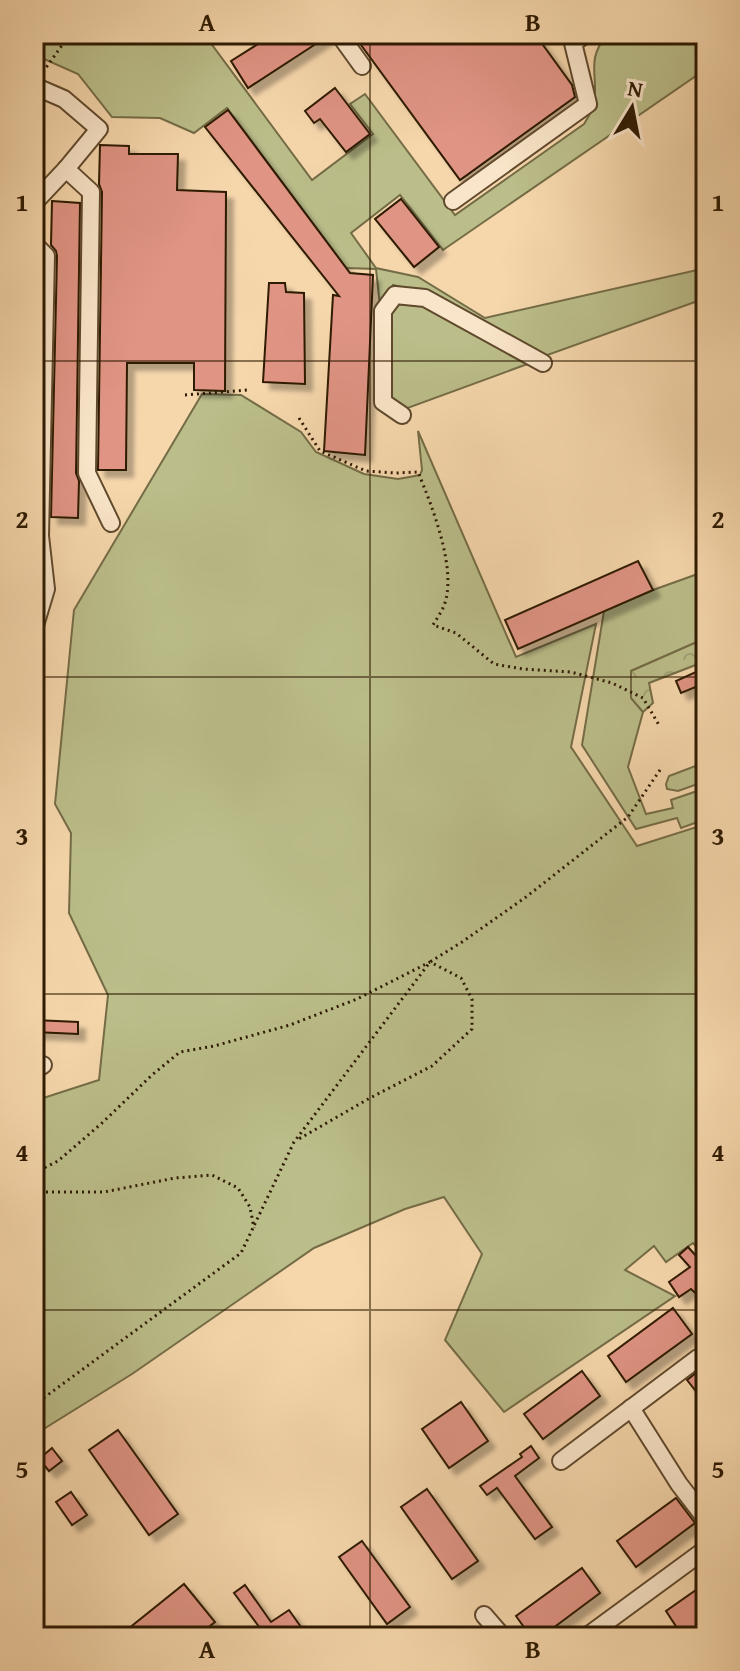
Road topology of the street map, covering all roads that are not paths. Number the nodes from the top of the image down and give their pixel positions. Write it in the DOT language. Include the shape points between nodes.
graph roads {
  1 [pos="339,34"];
  2 [pos="575,37"];
  3 [pos="362,66"];
  4 [pos="38,79"];
  5 [pos="66,169"];
  6 [pos="453,201"];
  7 [pos="34,203"];
  8 [pos="34,244"];
  9 [pos="543,363"];
  10 [pos="402,415"];
  11 [pos="111,523"];
  12 [pos="34,629"];
  13 [pos="698,1358"];
  14 [pos="631,1408"];
  15 [pos="561,1461"];
  16 [pos="706,1519"];
  17 [pos="706,1549"];
  18 [pos="484,1615"];
  19 [pos="503,1637"];
  20 [pos="586,1637"];
  1 -- 3 [label="street"];
  2 -- 6 [label="street" via="588,104"];
  4 -- 5 [label="street" via="99,129"];
  5 -- 7 [label="street"];
  5 -- 11 [label="street" via="91,192 87,473"];
  8 -- 12 [label="street" via="46,256 40,536 46,589"];
  9 -- 10 [label="street" via="425,298 395,295 383,311 383,402"];
  13 -- 14 [label="street"];
  14 -- 15 [label="street"];
  14 -- 16 [label="street"];
  17 -- 20 [label="street"];
  18 -- 19 [label="street"];
}
